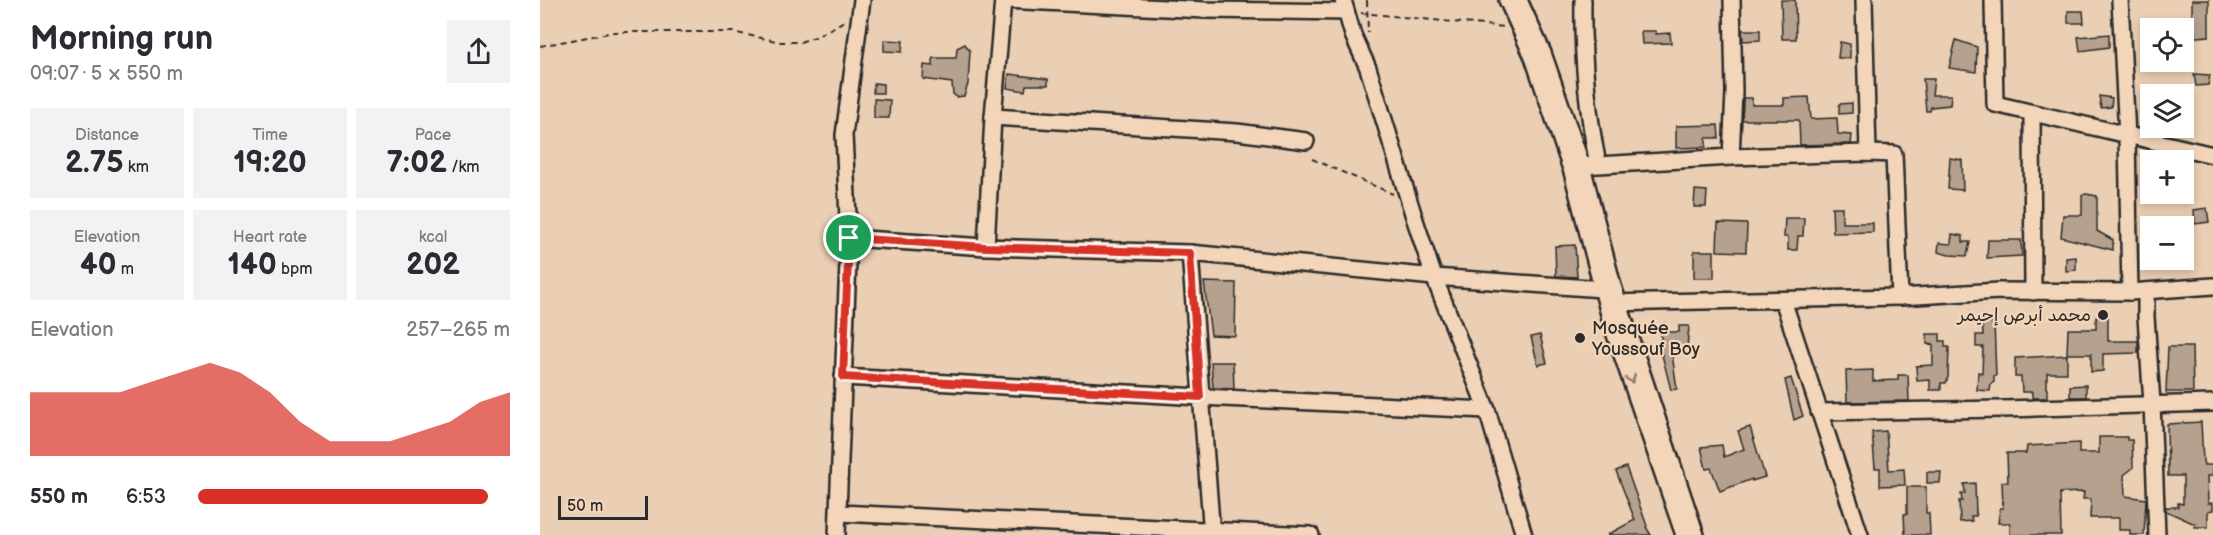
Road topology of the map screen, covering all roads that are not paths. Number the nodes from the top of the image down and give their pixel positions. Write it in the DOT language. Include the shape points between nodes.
graph roads {
  1 [pos="1004,0"];
  2 [pos="1507,0"];
  3 [pos="1519,0"];
  4 [pos="1583,0"];
  5 [pos="1732,0"];
  6 [pos="1864,0"];
  7 [pos="1993,0"];
  8 [pos="2120,0"];
  9 [pos="862,5"];
  10 [pos="1345,6"];
  11 [pos="2032,113"];
  12 [pos="993,117"];
  13 [pos="2127,136"];
  14 [pos="1306,141"];
  15 [pos="1868,153"];
  16 [pos="2213,155"];
  17 [pos="1731,157"];
  18 [pos="1598,164"];
  19 [pos="1582,166"];
  20 [pos="849,238"];
  21 [pos="986,247"];
  22 [pos="1190,253"];
  23 [pos="1434,277"];
  24 [pos="2213,286"];
  25 [pos="2146,291"];
  26 [pos="2033,292"];
  27 [pos="2130,292"];
  28 [pos="1900,297"];
  29 [pos="1610,298"];
  30 [pos="1783,300"];
  31 [pos="843,377"];
  32 [pos="1200,397"];
  33 [pos="2213,403"];
  34 [pos="2152,404"];
  35 [pos="1487,410"];
  36 [pos="1819,412"];
  37 [pos="840,513"];
  38 [pos="1212,532"];
  39 [pos="837,535"];
  40 [pos="1311,535"];
  41 [pos="1524,535"];
  42 [pos="1684,535"];
  43 [pos="1696,535"];
  44 [pos="1860,535"];
  45 [pos="2157,535"];
  1 -- 10 [label="street" via="1205,10"];
  1 -- 12 [label="street"];
  2 -- 29 [label="street" via="1533,57"];
  3 -- 19 [label="street" via="1543,53"];
  4 -- 18 [label="street" via="1582,47 1589,122"];
  5 -- 17 [label="street"];
  6 -- 15 [label="street"];
  7 -- 11 [label="street" via="1995,104"];
  8 -- 13 [label="street"];
  9 -- 20 [label="street" via="844,121"];
  10 -- 23 [label="street"];
  11 -- 13 [label="street"];
  11 -- 26 [label="street"];
  12 -- 14 [label="street" via="1238,132"];
  12 -- 21 [label="street"];
  13 -- 16 [label="street"];
  13 -- 27 [label="street"];
  15 -- 17 [label="street"];
  15 -- 28 [label="street" via="1894,154"];
  17 -- 18 [label="street"];
  18 -- 19 [label="street"];
  19 -- 29 [label="street"];
  20 -- 21 [label="street"];
  20 -- 31 [label="street"];
  21 -- 22 [label="street"];
  22 -- 23 [label="street"];
  22 -- 32 [label="street"];
  23 -- 29 [label="street"];
  23 -- 35 [label="street"];
  24 -- 25 [label="street"];
  25 -- 27 [label="street"];
  25 -- 34 [label="street"];
  26 -- 27 [label="street"];
  26 -- 28 [label="street"];
  28 -- 30 [label="street"];
  29 -- 30 [label="street"];
  29 -- 42 [label="street, one-way" via="1612,326"];
  29 -- 43 [label="street"];
  30 -- 36 [label="street"];
  31 -- 32 [label="street"];
  31 -- 37 [label="street"];
  32 -- 35 [label="street"];
  32 -- 38 [label="street"];
  33 -- 34 [label="street"];
  34 -- 36 [label="street"];
  34 -- 45 [label="street"];
  35 -- 41 [label="street"];
  36 -- 44 [label="street"];
  37 -- 38 [label="street"];
  37 -- 39 [label="street"];
  38 -- 40 [label="street"];
}
